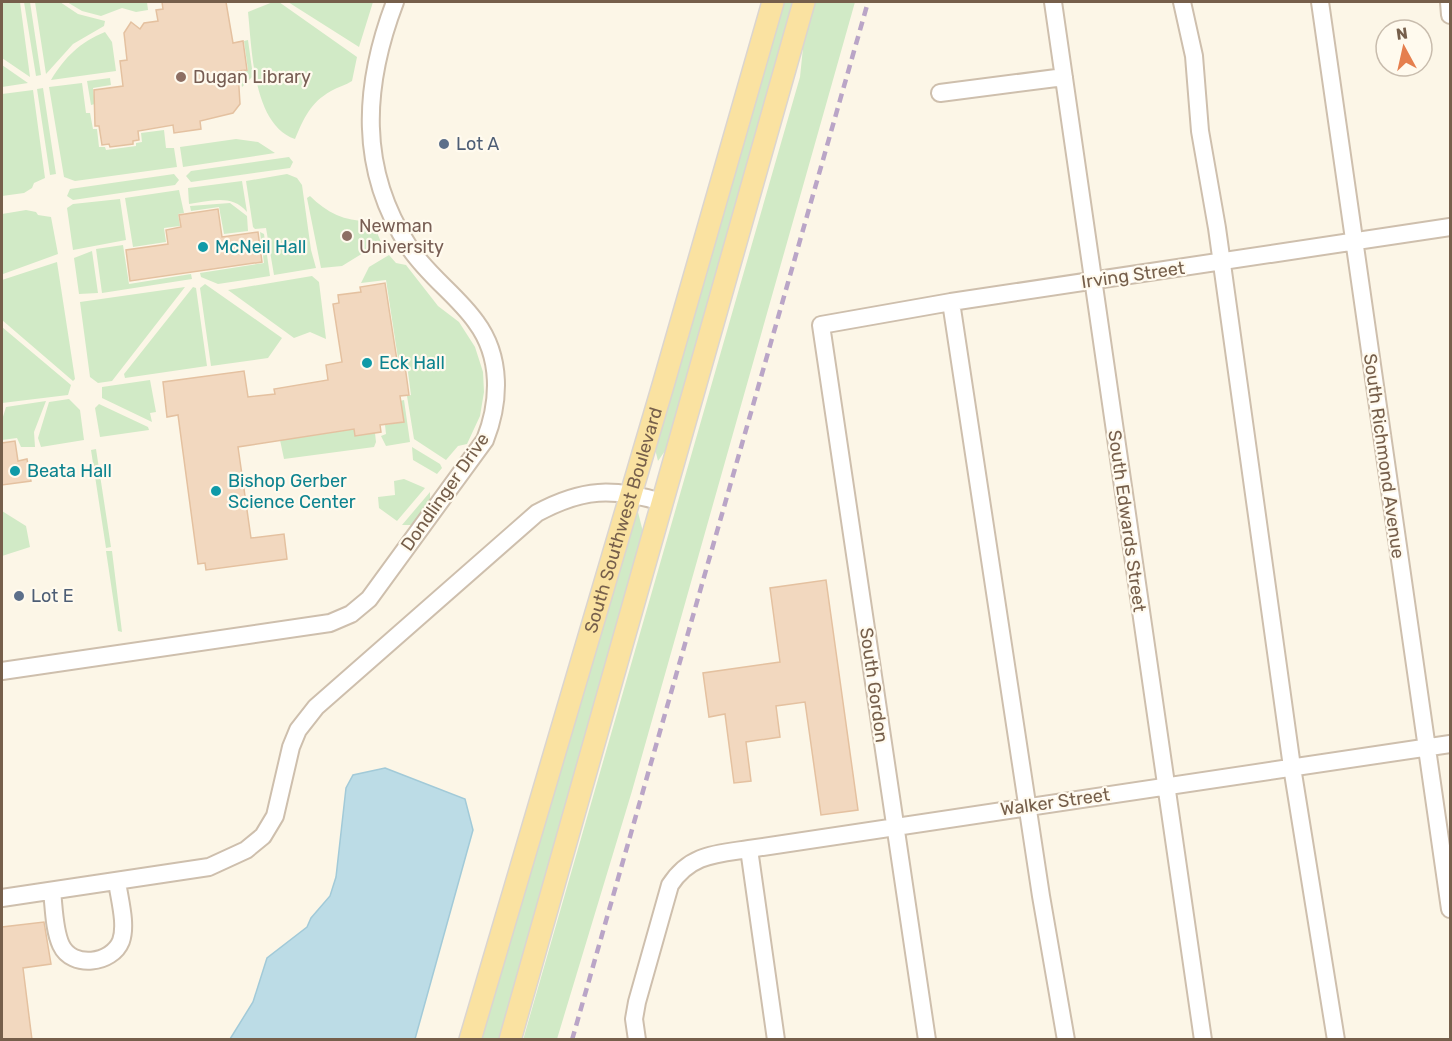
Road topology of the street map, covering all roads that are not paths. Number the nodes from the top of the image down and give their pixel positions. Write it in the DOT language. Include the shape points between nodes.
graph roads {
  1 [pos="395,2"];
  2 [pos="772,2"];
  3 [pos="804,2"];
  4 [pos="1053,2"];
  5 [pos="1182,2"];
  6 [pos="1320,2"];
  7 [pos="1449,2"];
  8 [pos="1450,15"];
  9 [pos="1064,77"];
  10 [pos="940,93"];
  11 [pos="1450,227"];
  12 [pos="1353,242"];
  13 [pos="1220,262"];
  14 [pos="1092,281"];
  15 [pos="951,302"];
  16 [pos="822,330"];
  17 [pos="631,493"];
  18 [pos="662,502"];
  19 [pos="2,671"];
  20 [pos="1450,744"];
  21 [pos="1426,747"];
  22 [pos="1292,767"];
  23 [pos="1166,786"];
  24 [pos="1029,806"];
  25 [pos="895,826"];
  26 [pos="749,849"];
  27 [pos="117,881"];
  28 [pos="52,891"];
  29 [pos="2,898"];
  30 [pos="1450,909"];
  31 [pos="470,1040"];
  32 [pos="510,1040"];
  33 [pos="637,1040"];
  34 [pos="776,1040"];
  35 [pos="927,1040"];
  36 [pos="1066,1040"];
  37 [pos="1203,1040"];
  38 [pos="1335,1040"];
  1 -- 19 [label="street, Dondlinger Drive" via="375,66 369,108 374,164 387,203 410,247 476,321 488,341 495,367 496,394 493,419 484,440 369,599 351,614 330,623"];
  2 -- 17 [label="main road, South Southwest Boulevard"];
  3 -- 18 [label="main road, South Southwest Boulevard"];
  4 -- 9 [label="street, South Edwards Street"];
  5 -- 13 [label="street" via="1194,56 1200,131"];
  6 -- 12 [label="street, South Richmond Avenue"];
  7 -- 8 [label="street"];
  9 -- 10 [label="street"];
  9 -- 14 [label="street, South Edwards Street"];
  11 -- 12 [label="street, Irving Street"];
  12 -- 13 [label="street, Irving Street"];
  12 -- 21 [label="street, South Richmond Avenue"];
  13 -- 14 [label="street, Irving Street"];
  13 -- 22 [label="street"];
  14 -- 15 [label="street, Irving Street"];
  14 -- 23 [label="street, South Edwards Street"];
  15 -- 16 [label="street, Irving Street" via="821,325"];
  15 -- 24 [label="street"];
  16 -- 25 [label="street, South Gordon"];
  17 -- 18 [label="street"];
  17 -- 27 [label="street" via="580,494 537,513 316,707 298,730 291,747 275,816 263,836 246,850 209,867"];
  17 -- 31 [label="main road, South Southwest Boulevard"];
  18 -- 32 [label="main road, South Southwest Boulevard"];
  20 -- 21 [label="street, Walker Street"];
  21 -- 22 [label="street, Walker Street"];
  21 -- 30 [label="street, South Richmond Avenue"];
  22 -- 23 [label="street, Walker Street"];
  22 -- 38 [label="street"];
  23 -- 24 [label="street, Walker Street"];
  23 -- 37 [label="street, South Edwards Street"];
  24 -- 25 [label="street, Walker Street"];
  24 -- 36 [label="street"];
  25 -- 26 [label="street, Walker Street"];
  25 -- 35 [label="street, South Gordon"];
  26 -- 33 [label="street, Walker Street" via="694,860 680,869 670,885 637,1002"];
  26 -- 34 [label="street"];
  27 -- 28 [label="street"];
  27 -- 28 [label="street" via="121,940 102,959 84,961 65,952 60,944"];
  28 -- 29 [label="street"];
}
